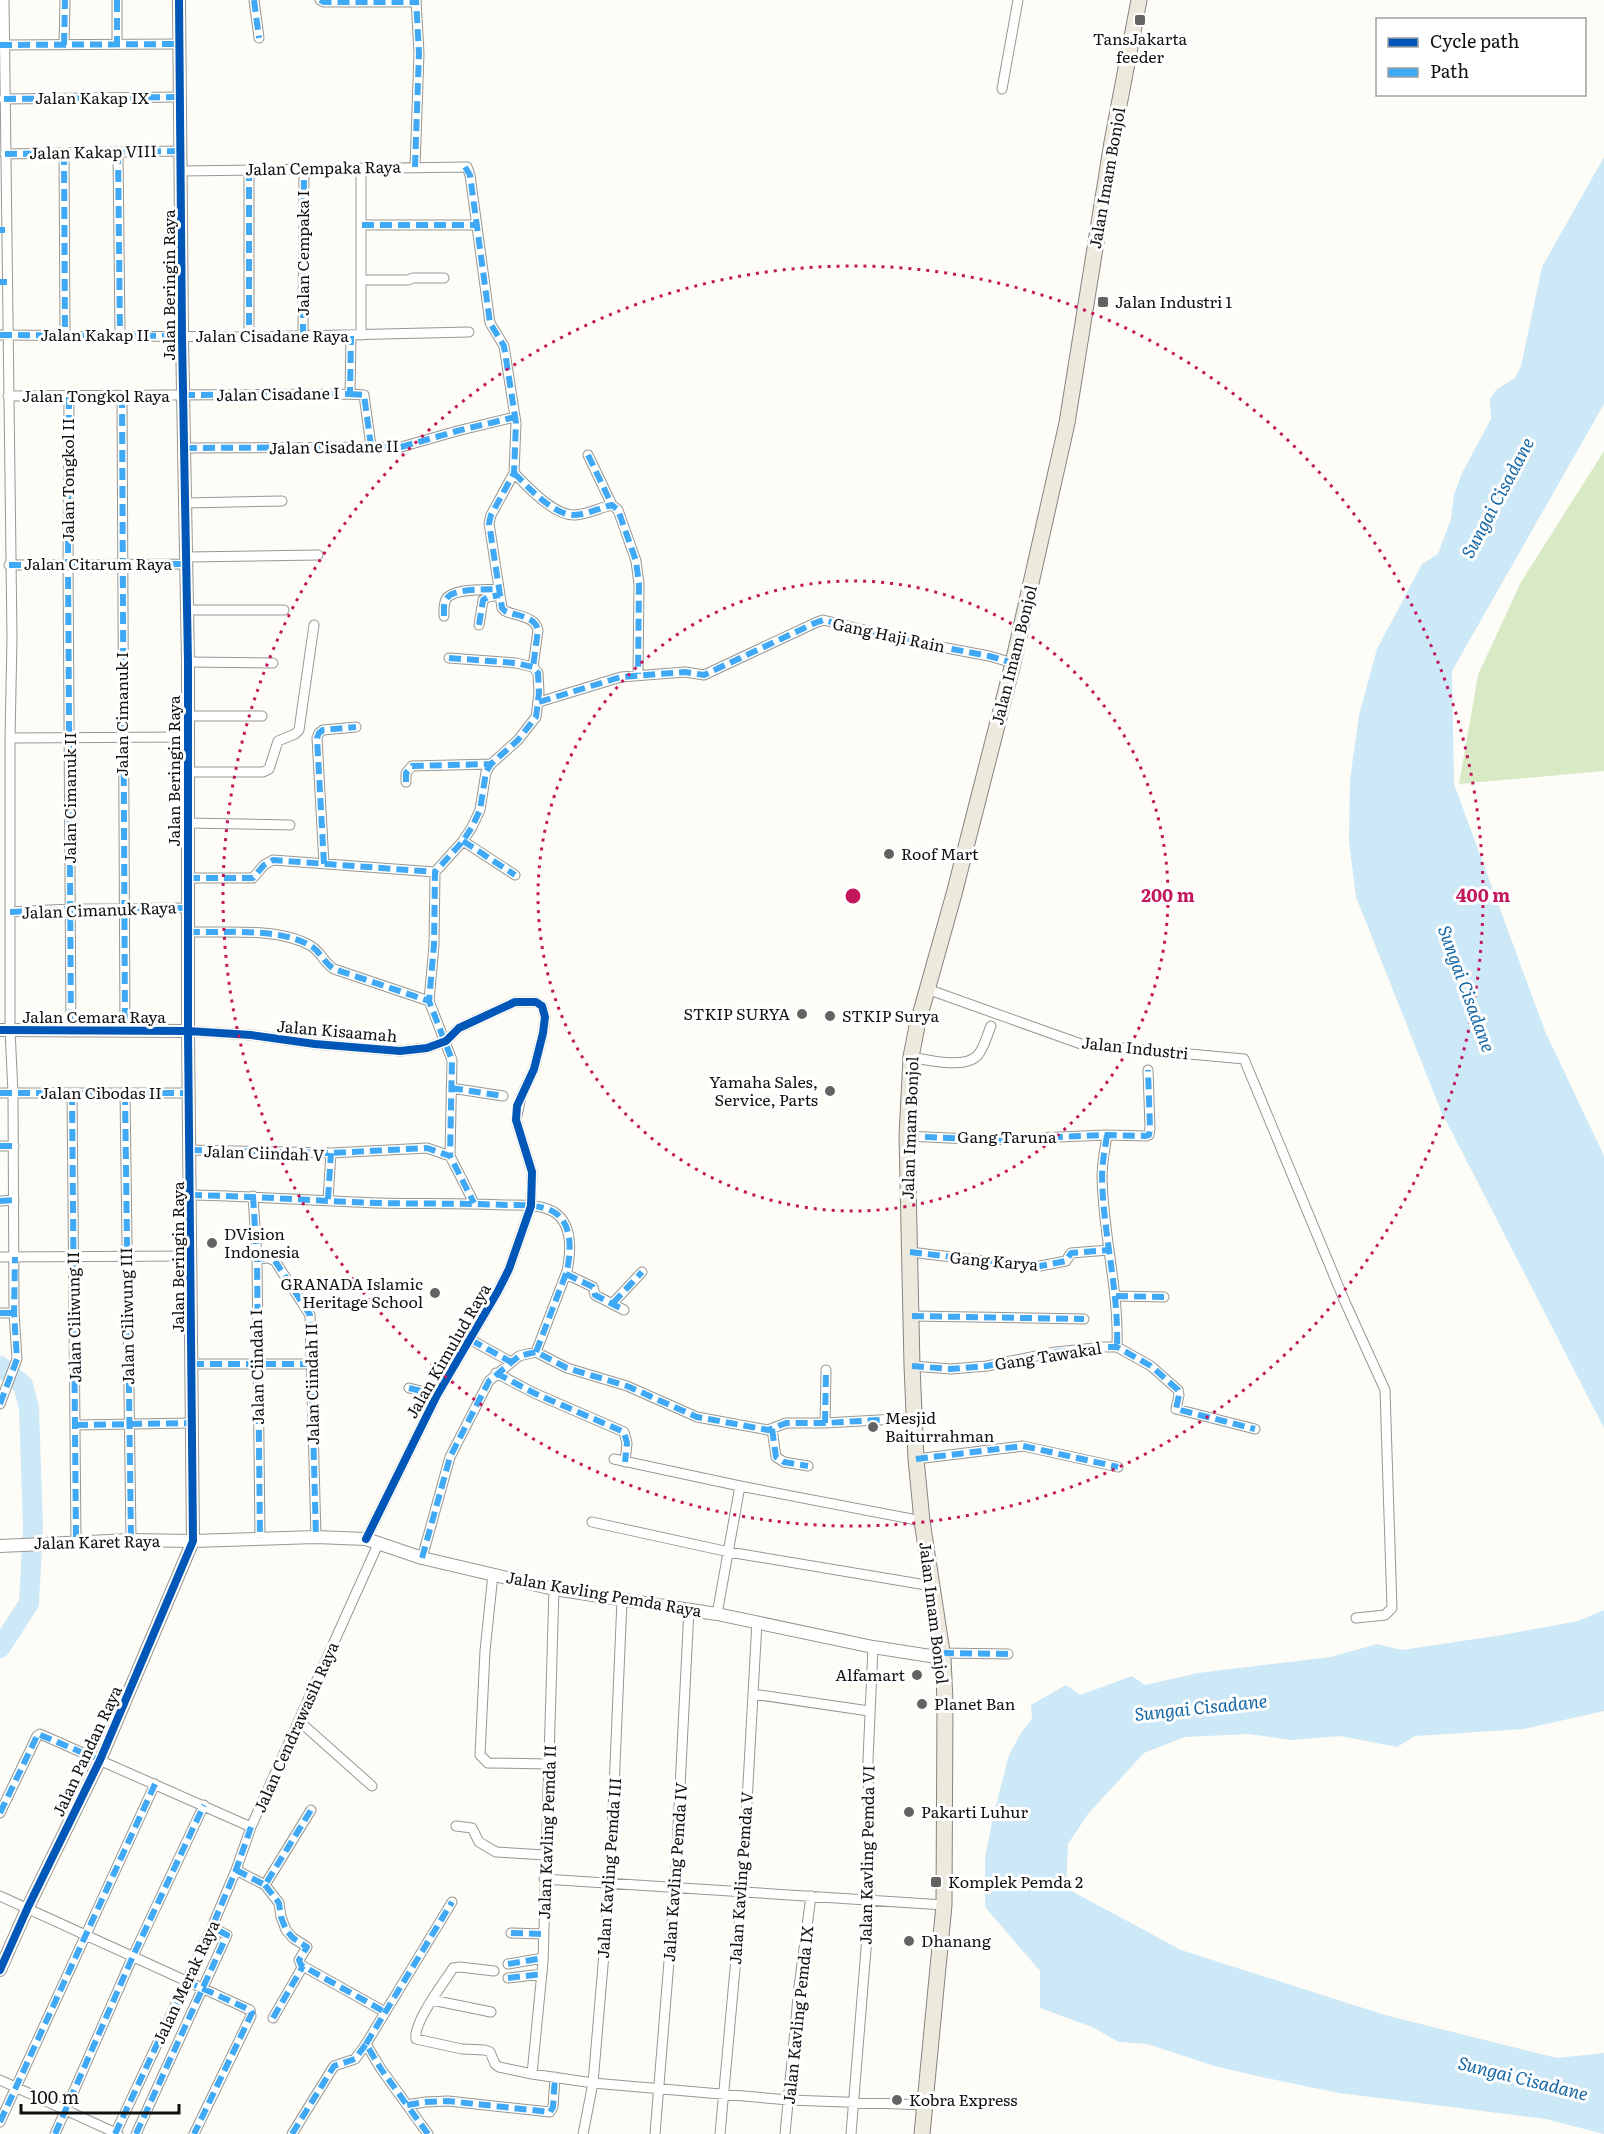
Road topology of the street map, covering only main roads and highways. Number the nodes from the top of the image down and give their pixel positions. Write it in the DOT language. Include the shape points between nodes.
graph roads {
  1 [pos="1139,0"];
  2 [pos="922,2134"];
  1 -- 2 [label="main road, Jalan Imam Bonjol" via="1071,403 1013,663 911,1057 907,1136 916,1459 943,1655 944,1905"];
}
